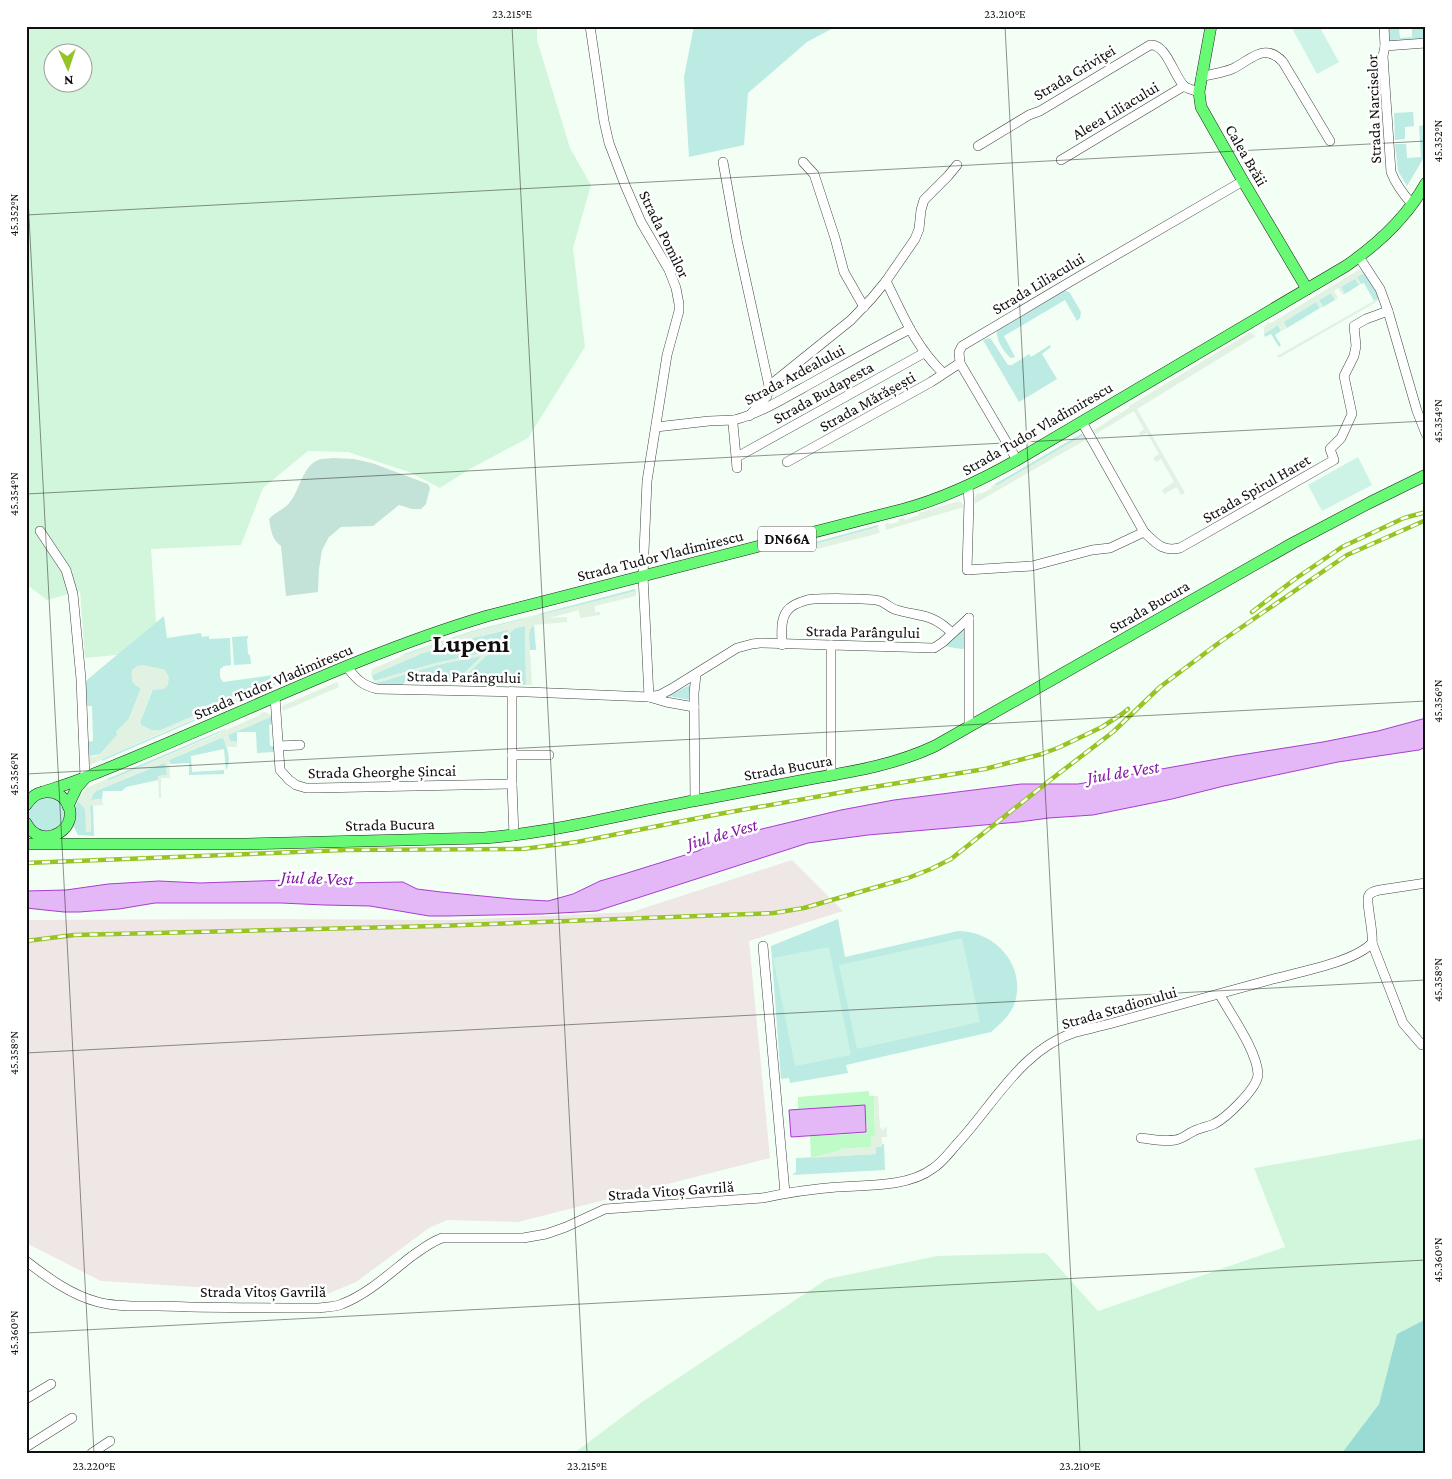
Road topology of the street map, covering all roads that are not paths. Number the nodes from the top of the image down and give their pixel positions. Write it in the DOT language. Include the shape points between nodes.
graph roads {
  1 [pos="590,26"];
  2 [pos="1211,26"];
  3 [pos="1384,26"];
  4 [pos="1426,43"];
  5 [pos="1385,46"];
  6 [pos="1201,77"];
  7 [pos="1184,86"];
  8 [pos="1199,92"];
  9 [pos="1330,141"];
  10 [pos="978,146"];
  11 [pos="1061,160"];
  12 [pos="723,162"];
  13 [pos="803,162"];
  14 [pos="957,165"];
  15 [pos="1243,181"];
  16 [pos="1426,183"];
  17 [pos="1412,204"];
  18 [pos="1360,256"];
  19 [pos="886,281"];
  20 [pos="1307,289"];
  21 [pos="864,307"];
  22 [pos="1388,311"];
  23 [pos="910,329"];
  24 [pos="924,353"];
  25 [pos="959,360"];
  26 [pos="943,373"];
  27 [pos="769,386"];
  28 [pos="749,416"];
  29 [pos="734,420"];
  30 [pos="1082,422"];
  31 [pos="656,427"];
  32 [pos="1426,434"];
  33 [pos="737,457"];
  34 [pos="1017,460"];
  35 [pos="787,462"];
  36 [pos="737,468"];
  37 [pos="1426,475"];
  38 [pos="968,486"];
  39 [pos="40,531"];
  40 [pos="1144,532"];
  41 [pos="643,576"];
  42 [pos="952,633"];
  43 [pos="782,644"];
  44 [pos="831,645"];
  45 [pos="347,667"];
  46 [pos="696,675"];
  47 [pos="512,692"];
  48 [pos="276,697"];
  49 [pos="650,697"];
  50 [pos="694,707"];
  51 [pos="969,727"];
  52 [pos="300,745"];
  53 [pos="278,746"];
  54 [pos="512,755"];
  55 [pos="549,755"];
  56 [pos="831,775"];
  57 [pos="85,778"];
  58 [pos="512,784"];
  59 [pos="35,794"];
  60 [pos="694,800"];
  61 [pos="26,805"];
  62 [pos="68,806"];
  63 [pos="69,821"];
  64 [pos="27,825"];
  65 [pos="52,836"];
  66 [pos="514,836"];
  67 [pos="26,844"];
  68 [pos="86,844"];
  69 [pos="1426,883"];
  70 [pos="1372,944"];
  71 [pos="763,946"];
  72 [pos="1220,994"];
  73 [pos="1422,1045"];
  74 [pos="1140,1138"];
  75 [pos="785,1193"];
  76 [pos="26,1261"];
  77 [pos="51,1384"];
  78 [pos="26,1399"];
  79 [pos="72,1418"];
  80 [pos="110,1441"];
  81 [pos="26,1447"];
  82 [pos="92,1453"];
  1 -- 31 [label="street, Strada Pomilor" via="609,143 641,222 669,270 678,296 679,310 667,355"];
  2 -- 6 [label="main road, Calea Brăii"];
  3 -- 5 [label="street"];
  4 -- 5 [label="street, Strada Narciselor"];
  5 -- 17 [label="street, Strada Narciselor" via="1383,60 1391,172"];
  6 -- 8 [label="main road, Calea Brăii"];
  6 -- 9 [label="street" via="1232,69 1257,54 1278,56"];
  7 -- 8 [label="street"];
  7 -- 10 [label="street, Strada Griviţei" via="1161,48 1150,45"];
  7 -- 11 [label="street, Aleea Liliacului"];
  8 -- 15 [label="main road, Calea Brăii" via="1201,107"];
  12 -- 27 [label="street"];
  13 -- 21 [label="street" via="814,174 844,272"];
  14 -- 19 [label="street" via="924,200 920,229"];
  15 -- 20 [label="main road, Calea Brăii"];
  15 -- 25 [label="street, Strada Liliacului" via="967,343 960,350"];
  16 -- 17 [label="main road, Strada Tudor Vladimirescu / DN66A"];
  17 -- 18 [label="main road, Strada Tudor Vladimirescu / DN66A"];
  18 -- 20 [label="main road, Strada Tudor Vladimirescu / DN66A"];
  18 -- 22 [label="street" via="1380,289"];
  19 -- 21 [label="street"];
  19 -- 23 [label="street"];
  20 -- 30 [label="main road, Strada Tudor Vladimirescu / DN66A"];
  21 -- 27 [label="street"];
  22 -- 32 [label="street"];
  22 -- 40 [label="street, Strada Spirul Haret" via="1354,326 1356,346 1344,376 1352,414 1338,442 1330,449 1334,460 1180,548 1163,548"];
  23 -- 24 [label="street"];
  23 -- 28 [label="street, Strada Ardealului"];
  24 -- 26 [label="street"];
  24 -- 33 [label="street, Strada Budapesta"];
  25 -- 26 [label="street, Strada Mărășești"];
  25 -- 34 [label="street"];
  26 -- 35 [label="street, Strada Mărășești"];
  27 -- 28 [label="street" via="764,400"];
  28 -- 29 [label="street, Strada Ardealului"];
  29 -- 31 [label="street"];
  29 -- 33 [label="street, Strada Ardealului"];
  30 -- 34 [label="main road, Strada Tudor Vladimirescu / DN66A"];
  30 -- 40 [label="street, Strada Spirul Haret"];
  31 -- 41 [label="street, Strada Pomilor" via="647,482"];
  33 -- 36 [label="street, Strada Ardealului"];
  34 -- 38 [label="main road, Strada Tudor Vladimirescu / DN66A"];
  37 -- 51 [label="main road, Strada Bucura" via="1293,543"];
  38 -- 40 [label="street" via="967,570 1032,566 1081,552 1110,548"];
  38 -- 41 [label="main road, Strada Tudor Vladimirescu / DN66A" via="904,509"];
  39 -- 57 [label="street" via="66,570 73,594"];
  41 -- 45 [label="main road, Strada Tudor Vladimirescu / DN66A" via="457,626"];
  41 -- 49 [label="street"];
  42 -- 43 [label="street" via="936,620 895,610 881,601 808,600 791,607 782,618"];
  42 -- 44 [label="street, Strada Parângului" via="934,648"];
  42 -- 51 [label="street, Strada Parângului" via="969,618"];
  43 -- 44 [label="street, Strada Parângului"];
  43 -- 46 [label="street, Strada Parângului" via="744,645"];
  44 -- 56 [label="street"];
  45 -- 47 [label="street, Strada Parângului" via="361,683 377,689"];
  45 -- 48 [label="main road, Strada Tudor Vladimirescu / DN66A"];
  46 -- 49 [label="street, Strada Parângului" via="660,695"];
  46 -- 50 [label="street"];
  47 -- 49 [label="street, Strada Parângului"];
  47 -- 54 [label="street"];
  48 -- 53 [label="street, Strada Gheorghe Șincai"];
  48 -- 57 [label="main road, Strada Tudor Vladimirescu / DN66A"];
  49 -- 50 [label="street, Strada Parângului"];
  50 -- 60 [label="street"];
  51 -- 56 [label="main road, Strada Bucura" via="904,759"];
  52 -- 53 [label="street"];
  53 -- 58 [label="street, Strada Gheorghe Șincai" via="282,774 306,788"];
  54 -- 55 [label="street"];
  54 -- 58 [label="street"];
  56 -- 60 [label="main road, Strada Bucura"];
  57 -- 59 [label="main road, Strada Tudor Vladimirescu / DN66A"];
  57 -- 62 [label="main road"];
  58 -- 66 [label="street"];
  59 -- 61 [label="main road"];
  59 -- 62 [label="main road" via="58,794"];
  60 -- 66 [label="main road, Strada Bucura"];
  62 -- 63 [label="main road"];
  63 -- 65 [label="main road" via="60,833"];
  63 -- 68 [label="main road" via="71,832"];
  64 -- 65 [label="main road" via="38,835"];
  65 -- 68 [label="main road"];
  66 -- 68 [label="main road, Strada Bucura" via="245,844"];
  67 -- 68 [label="main road"];
  69 -- 70 [label="street" via="1373,891 1368,895"];
  70 -- 72 [label="street, Strada Stadionului" via="1345,959"];
  70 -- 73 [label="street" via="1399,1015"];
  71 -- 75 [label="street"];
  72 -- 74 [label="street" via="1256,1061 1256,1084 1225,1117 1215,1123 1175,1140"];
  72 -- 75 [label="street, Strada Stadionului" via="1076,1032 1053,1042 1029,1060 932,1170 893,1182"];
  75 -- 76 [label="street, Strada Vitoș Gavrilă" via="753,1199 605,1209 566,1227 523,1238 442,1238 356,1297 342,1304 319,1308 105,1304 70,1292"];
  77 -- 78 [label="street"];
  79 -- 81 [label="street"];
  80 -- 82 [label="street"];
}
